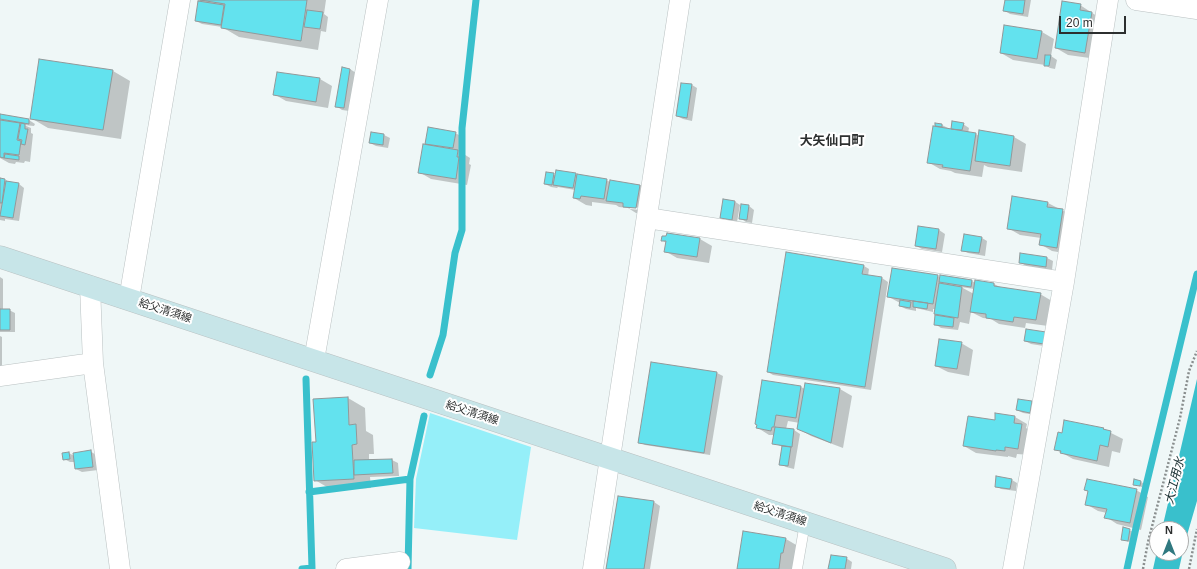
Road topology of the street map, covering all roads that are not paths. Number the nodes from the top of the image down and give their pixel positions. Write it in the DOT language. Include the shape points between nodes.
graph roads {
  1 [pos="180,0"];
  2 [pos="378,0"];
  3 [pos="680,0"];
  4 [pos="1108,0"];
  5 [pos="1136,0"];
  6 [pos="1197,9"];
  7 [pos="647,218"];
  8 [pos="0,257"];
  9 [pos="1064,282"];
  10 [pos="90,286"];
  11 [pos="128,299"];
  12 [pos="314,360"];
  13 [pos="93,363"];
  14 [pos="0,376"];
  15 [pos="610,458"];
  16 [pos="805,523"];
  17 [pos="400,562"];
  18 [pos="120,569"];
  19 [pos="346,569"];
  20 [pos="593,569"];
  21 [pos="798,569"];
  22 [pos="944,569"];
  23 [pos="1013,569"];
  1 -- 11 [label="street"];
  2 -- 12 [label="street"];
  3 -- 7 [label="street"];
  4 -- 9 [label="street"];
  5 -- 6 [label="street"];
  7 -- 9 [label="street"];
  7 -- 15 [label="street"];
  8 -- 10 [label="main road, 給父清須線"];
  9 -- 23 [label="street"];
  10 -- 11 [label="main road, 給父清須線"];
  10 -- 13 [label="street"];
  11 -- 12 [label="main road, 給父清須線"];
  12 -- 15 [label="main road, 給父清須線"];
  13 -- 14 [label="street"];
  13 -- 18 [label="street"];
  15 -- 16 [label="main road, 給父清須線"];
  15 -- 20 [label="street"];
  16 -- 21 [label="lane"];
  16 -- 22 [label="main road, 給父清須線"];
  17 -- 19 [label="street"];
}
